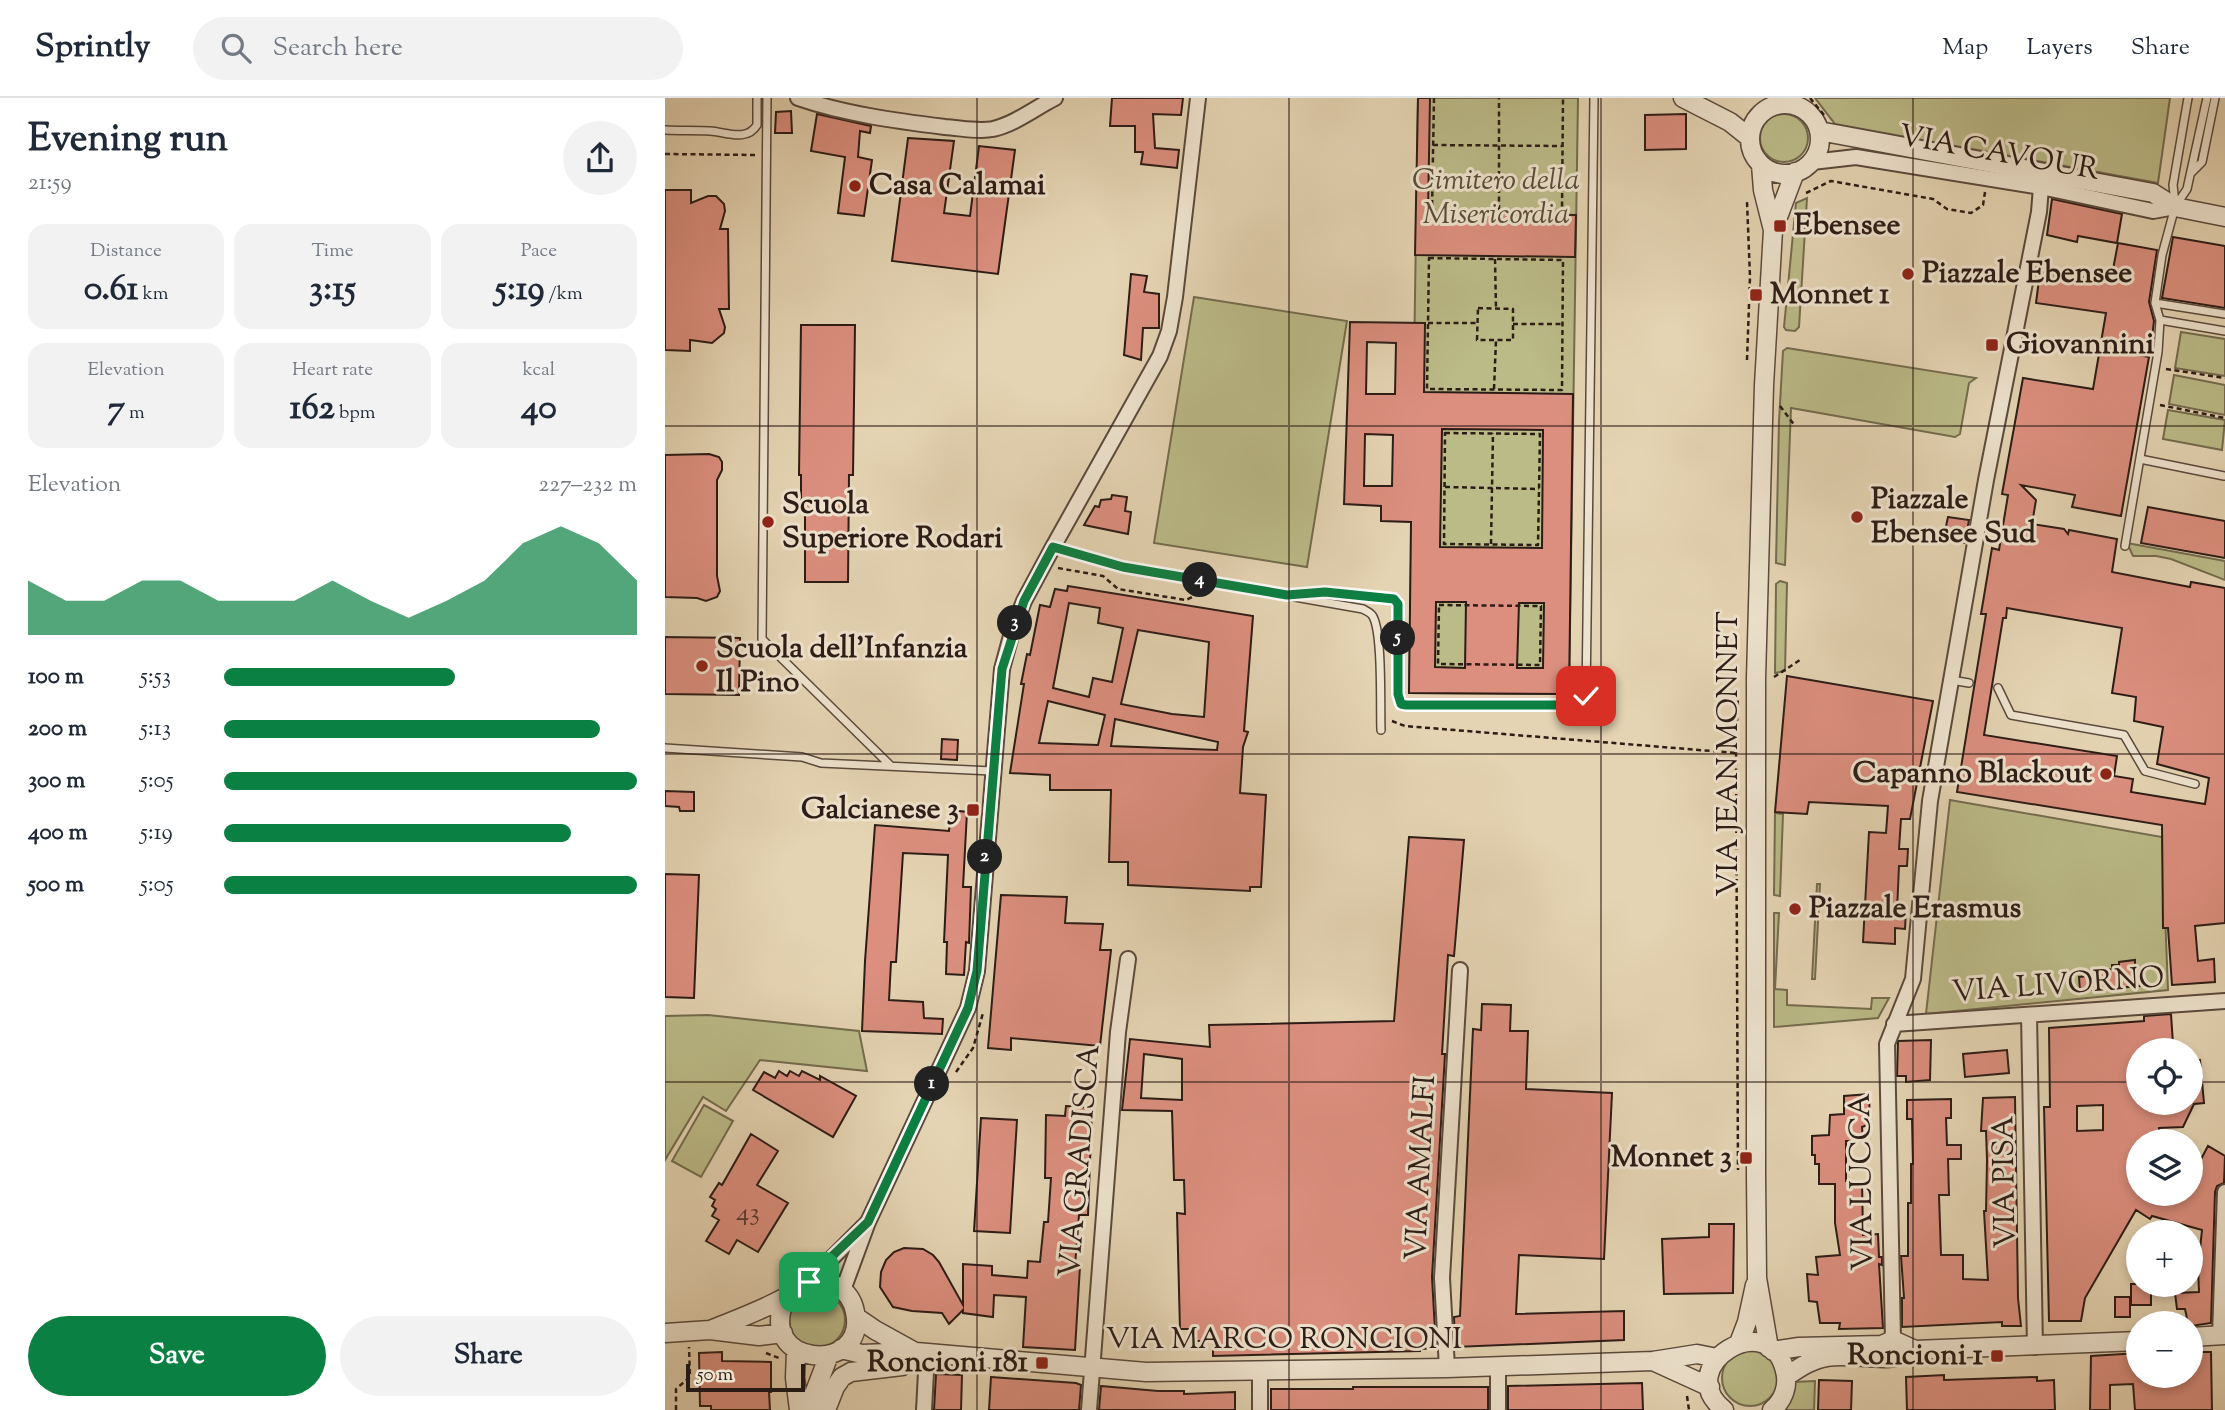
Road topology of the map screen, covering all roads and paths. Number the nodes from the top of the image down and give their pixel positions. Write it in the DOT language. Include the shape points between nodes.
graph roads {
  1 [pos="757,98"];
  2 [pos="767,98"];
  3 [pos="798,98"];
  4 [pos="1055,98"];
  5 [pos="1198,98"];
  6 [pos="1434,98"];
  7 [pos="1499,98"];
  8 [pos="1563,98"];
  9 [pos="1594,98"];
  10 [pos="1683,98"];
  11 [pos="2188,98"];
  12 [pos="2207,98"];
  13 [pos="2215,98"];
  14 [pos="1798,102"];
  15 [pos="1767,104"];
  16 [pos="665,131"];
  17 [pos="1819,131"];
  18 [pos="1749,138"];
  19 [pos="1433,145"];
  20 [pos="1499,146"];
  21 [pos="1562,146"];
  22 [pos="665,154"];
  23 [pos="767,156"];
  24 [pos="1812,162"];
  25 [pos="1761,165"];
  26 [pos="1795,173"];
  27 [pos="2190,173"];
  28 [pos="2041,187"];
  29 [pos="2175,207"];
  30 [pos="1499,210"];
  31 [pos="2225,217"];
  32 [pos="1773,230"];
  33 [pos="1495,259"];
  34 [pos="2155,303"];
  35 [pos="1496,309"];
  36 [pos="2225,314"];
  37 [pos="2160,320"];
  38 [pos="1428,323"];
  39 [pos="1478,323"];
  40 [pos="1513,324"];
  41 [pos="1563,324"];
  42 [pos="2225,331"];
  43 [pos="1496,340"];
  44 [pos="2135,348"];
  45 [pos="2158,352"];
  46 [pos="2155,367"];
  47 [pos="2225,378"];
  48 [pos="1495,390"];
  49 [pos="2149,402"];
  50 [pos="2225,418"];
  51 [pos="1493,433"];
  52 [pos="2140,459"];
  53 [pos="2224,476"];
  54 [pos="1445,487"];
  55 [pos="1492,488"];
  56 [pos="1539,489"];
  57 [pos="1491,544"];
  58 [pos="2125,546"];
  59 [pos="1053,547"];
  60 [pos="1287,595"];
  61 [pos="1800,660"];
  62 [pos="1438,664"];
  63 [pos="1756,679"];
  64 [pos="1951,680"];
  65 [pos="1969,683"];
  66 [pos="1998,688"];
  67 [pos="1381,730"];
  68 [pos="665,748"];
  69 [pos="891,766"];
  70 [pos="992,771"];
  71 [pos="2195,784"];
  72 [pos="1128,959"];
  73 [pos="1460,970"];
  74 [pos="2225,1001"];
  75 [pos="2029,1016"];
  76 [pos="1894,1024"];
  77 [pos="2225,1192"];
  78 [pos="868,1222"];
  79 [pos="1757,1278"];
  80 [pos="809,1282"];
  81 [pos="843,1290"];
  82 [pos="787,1296"];
  83 [pos="856,1317"];
  84 [pos="710,1330"];
  85 [pos="665,1333"];
  86 [pos="688,1333"];
  87 [pos="783,1333"];
  88 [pos="2222,1335"];
  89 [pos="2203,1336"];
  90 [pos="1893,1340"];
  91 [pos="2126,1341"];
  92 [pos="1739,1343"];
  93 [pos="2035,1347"];
  94 [pos="1771,1349"];
  95 [pos="796,1350"];
  96 [pos="1915,1350"];
  97 [pos="835,1352"];
  98 [pos="922,1353"];
  99 [pos="1717,1358"];
  100 [pos="1653,1361"];
  101 [pos="1498,1367"];
  102 [pos="1091,1368"];
  103 [pos="1447,1368"];
  104 [pos="1260,1372"];
  105 [pos="1787,1376"];
  106 [pos="1710,1387"];
  107 [pos="1722,1409"];
  108 [pos="675,1410"];
  109 [pos="799,1410"];
  110 [pos="812,1410"];
  111 [pos="826,1410"];
  112 [pos="925,1410"];
  113 [pos="1089,1410"];
  114 [pos="1260,1410"];
  115 [pos="1498,1410"];
  116 [pos="1772,1410"];
  1 -- 16 [label="lane" via="757,125 752,132"];
  2 -- 23 [label="lane"];
  3 -- 4 [label="street" via="819,106 926,124 992,130"];
  5 -- 59 [label="street" via="1169,331 1160,356"];
  6 -- 19 [label="path"];
  7 -- 20 [label="path"];
  8 -- 21 [label="path"];
  9 -- 60 [label="lane" via="1586,696 1569,705 1401,704 1398,604 1394,599 1325,592"];
  10 -- 18 [label="street" via="1730,122"];
  11 -- 29 [label="lane" via="2173,186"];
  12 -- 27 [label="lane"];
  13 -- 27 [label="lane" via="2202,162"];
  14 -- 15 [label="street"];
  14 -- 17 [label="street"];
  15 -- 18 [label="street"];
  17 -- 24 [label="street"];
  17 -- 29 [label="street, VIA CAVOUR" via="2154,192"];
  18 -- 25 [label="street"];
  19 -- 20 [label="path"];
  19 -- 30 [label="path" via="1432,210"];
  20 -- 21 [label="path"];
  20 -- 30 [label="path"];
  21 -- 30 [label="path" via="1562,211"];
  22 -- 23 [label="path"];
  23 -- 69 [label="lane" via="762,639"];
  24 -- 26 [label="street, VIA CAVOUR"];
  24 -- 28 [label="street, VIA CAVOUR" via="1856,157"];
  25 -- 26 [label="street" via="1783,174"];
  25 -- 32 [label="street, VIA JEAN MONNET"];
  26 -- 32 [label="street, VIA JEAN MONNET"];
  27 -- 29 [label="lane" via="2187,189"];
  28 -- 29 [label="street, VIA CAVOUR" via="2153,211"];
  28 -- 64 [label="street, VIA LUCCA"];
  29 -- 31 [label="street, VIA CAVOUR"];
  29 -- 34 [label="lane"];
  32 -- 63 [label="street, VIA JEAN MONNET"];
  33 -- 35 [label="path"];
  33 -- 38 [label="path" via="1429,258"];
  33 -- 41 [label="path" via="1563,260"];
  34 -- 36 [label="lane"];
  34 -- 37 [label="lane"];
  35 -- 39 [label="path" via="1478,308"];
  35 -- 40 [label="path" via="1513,309"];
  37 -- 42 [label="lane"];
  37 -- 45 [label="lane"];
  38 -- 39 [label="path"];
  38 -- 48 [label="path" via="1427,389"];
  39 -- 43 [label="path" via="1477,340"];
  40 -- 41 [label="path"];
  40 -- 43 [label="path" via="1513,340"];
  41 -- 48 [label="path" via="1562,390"];
  43 -- 48 [label="path"];
  44 -- 45 [label="lane"];
  45 -- 46 [label="lane"];
  46 -- 47 [label="path"];
  46 -- 49 [label="lane"];
  49 -- 50 [label="path"];
  49 -- 52 [label="lane"];
  51 -- 54 [label="path" via="1445,433"];
  51 -- 55 [label="path"];
  51 -- 56 [label="path" via="1540,434"];
  52 -- 53 [label="lane"];
  52 -- 58 [label="lane"];
  54 -- 55 [label="path"];
  54 -- 57 [label="path" via="1444,544"];
  55 -- 56 [label="path"];
  55 -- 57 [label="path"];
  56 -- 57 [label="path" via="1538,545"];
  59 -- 60 [label="lane" via="1123,567"];
  59 -- 70 [label="street" via="1024,601 1002,669"];
  60 -- 67 [label="lane" via="1363,609 1373,616"];
  61 -- 63 [label="path" via="1767,681"];
  62 -- 62 [label="path" via="1540,665 1541,606 1439,605"];
  63 -- 79 [label="street, VIA JEAN MONNET"];
  64 -- 65 [label="lane"];
  64 -- 76 [label="street, VIA LUCCA" via="1930,801 1913,979"];
  66 -- 71 [label="lane" via="2011,715 2124,735 2145,771"];
  68 -- 69 [label="lane"];
  69 -- 70 [label="lane"];
  70 -- 78 [label="street" via="977,971 968,1008"];
  72 -- 102 [label="street, VIA GRADISCA"];
  73 -- 103 [label="street, VIA AMALFI" via="1442,1278"];
  74 -- 75 [label="street, VIA LIVORNO"];
  75 -- 76 [label="street, VIA LIVORNO"];
  75 -- 93 [label="street, VIA PISA"];
  76 -- 90 [label="street, VIA LUCCA" via="1887,1044"];
  77 -- 88 [label="street"];
  78 -- 80 [label="street"];
  78 -- 81 [label="street"];
  79 -- 92 [label="street, VIA JEAN MONNET"];
  79 -- 94 [label="street, VIA JEAN MONNET"];
  80 -- 81 [label="street" via="831,1283"];
  80 -- 82 [label="street"];
  81 -- 83 [label="street"];
  82 -- 84 [label="street"];
  82 -- 87 [label="street" via="780,1316"];
  83 -- 97 [label="street" via="854,1333"];
  83 -- 98 [label="street, VIA MARCO RONCIONI"];
  84 -- 86 [label="street"];
  84 -- 87 [label="street" via="759,1336"];
  85 -- 86 [label="street"];
  86 -- 108 [label="path" via="690,1377 676,1389"];
  87 -- 95 [label="street"];
  88 -- 89 [label="street"];
  90 -- 94 [label="street" via="1882,1345"];
  90 -- 96 [label="street"];
  91 -- 93 [label="street"];
  92 -- 94 [label="street" via="1760,1343"];
  92 -- 99 [label="street"];
  93 -- 96 [label="street"];
  94 -- 105 [label="street"];
  95 -- 97 [label="street" via="809,1356"];
  95 -- 109 [label="street"];
  96 -- 105 [label="street" via="1903,1357 1827,1356"];
  97 -- 98 [label="street, VIA MARCO RONCIONI"];
  97 -- 110 [label="street" via="814,1394"];
  98 -- 102 [label="street, VIA MARCO RONCIONI"];
  98 -- 111 [label="street" via="902,1366 842,1377"];
  98 -- 112 [label="street"];
  99 -- 100 [label="street, VIA MARCO RONCIONI" via="1697,1354"];
  99 -- 106 [label="street"];
  100 -- 101 [label="street, VIA MARCO RONCIONI"];
  100 -- 106 [label="street, VIA MARCO RONCIONI"];
  101 -- 103 [label="street, VIA MARCO RONCIONI"];
  101 -- 115 [label="street"];
  102 -- 104 [label="street, VIA MARCO RONCIONI"];
  102 -- 113 [label="street, VIA GRADISCA"];
  103 -- 104 [label="street, VIA MARCO RONCIONI"];
  104 -- 114 [label="street"];
  105 -- 116 [label="street" via="1782,1398"];
  106 -- 107 [label="street"];
}
